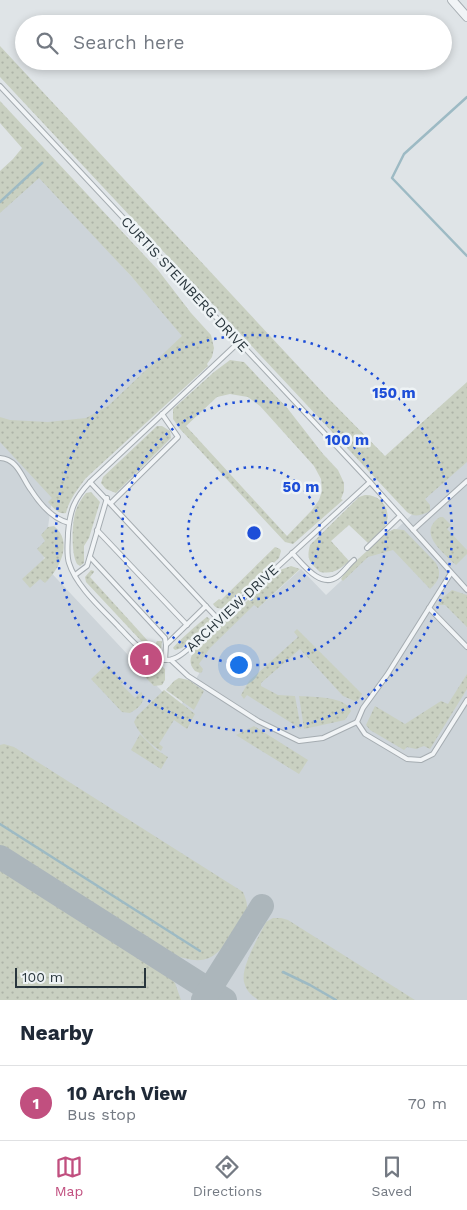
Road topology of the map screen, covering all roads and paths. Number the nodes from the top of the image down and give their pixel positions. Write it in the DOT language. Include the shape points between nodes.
graph roads {
  1 [pos="452,0"];
  2 [pos="467,17"];
  3 [pos="0,86"];
  4 [pos="239,342"];
  5 [pos="162,414"];
  6 [pos="0,458"];
  7 [pos="467,481"];
  8 [pos="90,482"];
  9 [pos="370,482"];
  10 [pos="107,498"];
  11 [pos="112,503"];
  12 [pos="400,516"];
  13 [pos="69,523"];
  14 [pos="97,530"];
  15 [pos="413,530"];
  16 [pos="366,548"];
  17 [pos="292,552"];
  18 [pos="90,557"];
  19 [pos="354,560"];
  20 [pos="451,573"];
  21 [pos="75,575"];
  22 [pos="467,590"];
  23 [pos="206,606"];
  24 [pos="429,608"];
  25 [pos="219,620"];
  26 [pos="187,624"];
  27 [pos="166,645"];
  28 [pos="467,647"];
  29 [pos="164,660"];
  30 [pos="171,660"];
  31 [pos="467,700"];
  32 [pos="357,722"];
  1 -- 2 [label="street"];
  3 -- 4 [label="lane, CURTIS STEINBERG DRIVE"];
  4 -- 5 [label="lane, ARCHVIEW DRIVE"];
  4 -- 9 [label="lane, CURTIS STEINBERG DRIVE"];
  5 -- 8 [label="lane, ARCHVIEW DRIVE"];
  5 -- 11 [label="lane" via="178,437"];
  6 -- 13 [label="lane" via="11,461 53,515"];
  7 -- 15 [label="lane"];
  8 -- 10 [label="lane"];
  8 -- 13 [label="lane, ARCHVIEW DRIVE" via="74,503"];
  9 -- 12 [label="lane, CURTIS STEINBERG DRIVE"];
  9 -- 17 [label="lane, ARCHVIEW DRIVE"];
  10 -- 11 [label="lane"];
  10 -- 14 [label="lane"];
  11 -- 23 [label="lane"];
  12 -- 15 [label="lane, CURTIS STEINBERG DRIVE"];
  12 -- 16 [label="lane"];
  13 -- 21 [label="lane, ARCHVIEW DRIVE" via="69,562"];
  14 -- 18 [label="lane"];
  14 -- 26 [label="lane"];
  15 -- 20 [label="lane, CURTIS STEINBERG DRIVE"];
  17 -- 19 [label="lane" via="312,573 329,580"];
  17 -- 25 [label="lane, ARCHVIEW DRIVE"];
  18 -- 21 [label="lane" via="87,566"];
  18 -- 27 [label="lane" via="165,638"];
  20 -- 22 [label="lane, CURTIS STEINBERG DRIVE"];
  20 -- 24 [label="lane"];
  21 -- 29 [label="lane, ARCHVIEW DRIVE" via="136,645"];
  23 -- 25 [label="lane"];
  23 -- 26 [label="lane"];
  24 -- 28 [label="lane"];
  24 -- 32 [label="lane" via="362,708"];
  25 -- 30 [label="lane, ARCHVIEW DRIVE" via="187,650"];
  26 -- 27 [label="lane"];
  27 -- 29 [label="lane"];
  29 -- 30 [label="lane, ARCHVIEW DRIVE"];
  30 -- 32 [label="lane" via="188,676 258,721 299,741 323,738"];
  31 -- 32 [label="lane" via="433,754 421,760 407,759 365,734"];
}
